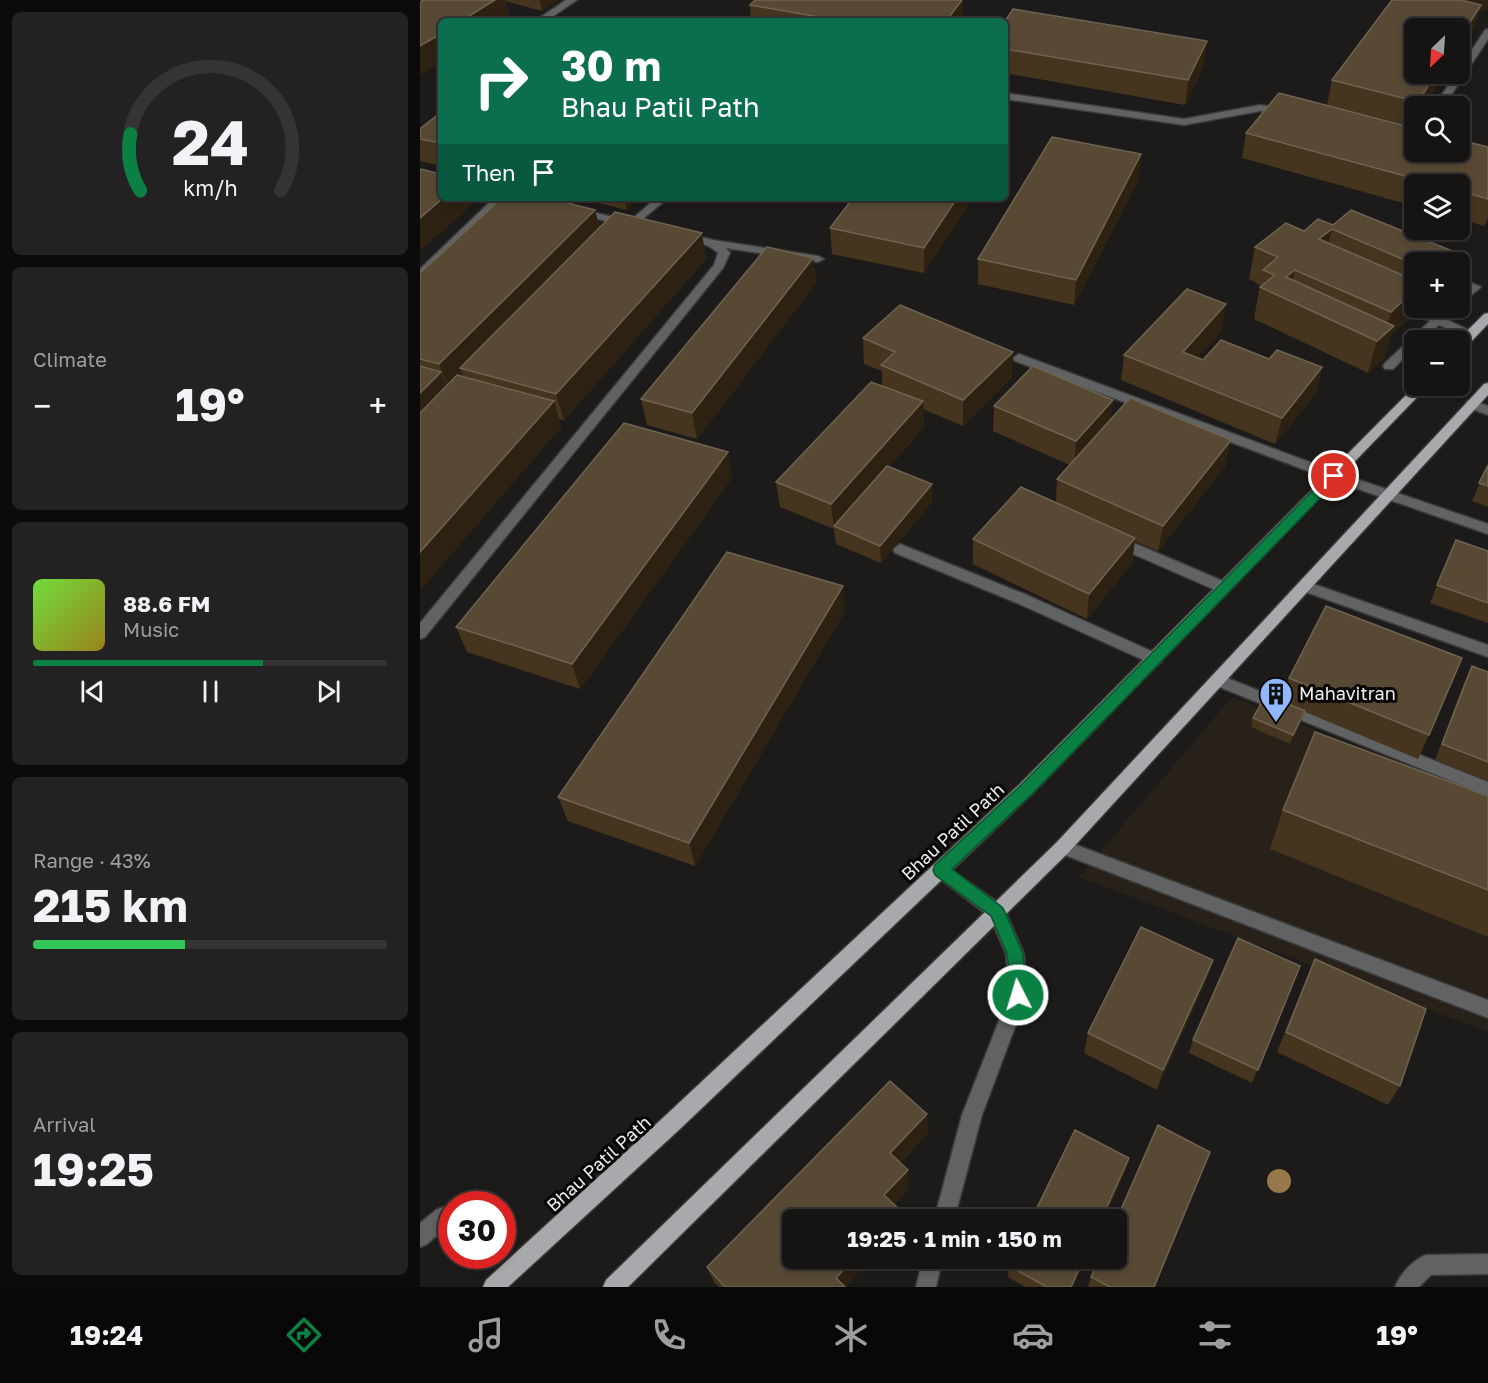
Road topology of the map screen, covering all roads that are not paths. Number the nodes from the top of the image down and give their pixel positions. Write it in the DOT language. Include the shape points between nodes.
graph roads {
  1 [pos="572,0"];
  2 [pos="545,18"];
  3 [pos="1488,33"];
  4 [pos="1008,96"];
  5 [pos="1446,96"];
  6 [pos="1292,113"];
  7 [pos="497,201"];
  8 [pos="660,201"];
  9 [pos="563,208"];
  10 [pos="667,232"];
  11 [pos="713,243"];
  12 [pos="818,259"];
  13 [pos="420,275"];
  14 [pos="1394,301"];
  15 [pos="1488,317"];
  16 [pos="1437,319"];
  17 [pos="1426,330"];
  18 [pos="1471,334"];
  19 [pos="1404,352"];
  20 [pos="1019,358"];
  21 [pos="1389,366"];
  22 [pos="1488,387"];
  23 [pos="1412,396"];
  24 [pos="1480,408"];
  25 [pos="1334,476"];
  26 [pos="1389,496"];
  27 [pos="1488,529"];
  28 [pos="1105,536"];
  29 [pos="900,549"];
  30 [pos="1305,586"];
  31 [pos="1225,588"];
  32 [pos="420,633"];
  33 [pos="1488,651"];
  34 [pos="1155,659"];
  35 [pos="1218,680"];
  36 [pos="1488,789"];
  37 [pos="1063,847"];
  38 [pos="941,870"];
  39 [pos="997,912"];
  40 [pos="1488,1009"];
  41 [pos="947,1209"];
  42 [pos="438,1221"];
  43 [pos="420,1237"];
  44 [pos="1488,1264"];
  45 [pos="930,1269"];
  46 [pos="493,1287"];
  47 [pos="613,1287"];
  48 [pos="926,1287"];
  49 [pos="1406,1287"];
  1 -- 2 [label="street"];
  3 -- 5 [label="street"];
  4 -- 6 [label="street" via="1184,122 1260,108"];
  7 -- 13 [label="street"];
  8 -- 9 [label="street" via="638,226"];
  10 -- 11 [label="street"];
  11 -- 12 [label="street"];
  11 -- 32 [label="street" via="723,253 719,266"];
  14 -- 16 [label="street"];
  15 -- 18 [label="main road"];
  16 -- 17 [label="street"];
  16 -- 18 [label="street"];
  19 -- 21 [label="street"];
  20 -- 25 [label="street"];
  22 -- 24 [label="main road"];
  23 -- 25 [label="main road, Bhau Patil Path"];
  24 -- 26 [label="main road"];
  25 -- 26 [label="street"];
  25 -- 31 [label="main road, Bhau Patil Path"];
  26 -- 27 [label="street"];
  26 -- 30 [label="main road"];
  28 -- 31 [label="street"];
  29 -- 34 [label="street"];
  30 -- 33 [label="street"];
  30 -- 35 [label="main road"];
  31 -- 34 [label="main road, Bhau Patil Path"];
  34 -- 38 [label="main road, Bhau Patil Path"];
  35 -- 36 [label="street"];
  35 -- 37 [label="main road"];
  37 -- 39 [label="main road"];
  37 -- 40 [label="street"];
  38 -- 39 [label="street"];
  38 -- 46 [label="main road, Bhau Patil Path"];
  39 -- 41 [label="street" via="1015,954 1018,995 972,1114"];
  39 -- 47 [label="main road"];
  42 -- 43 [label="street"];
  44 -- 49 [label="street" via="1426,1265"];
  45 -- 48 [label="street"];
}
